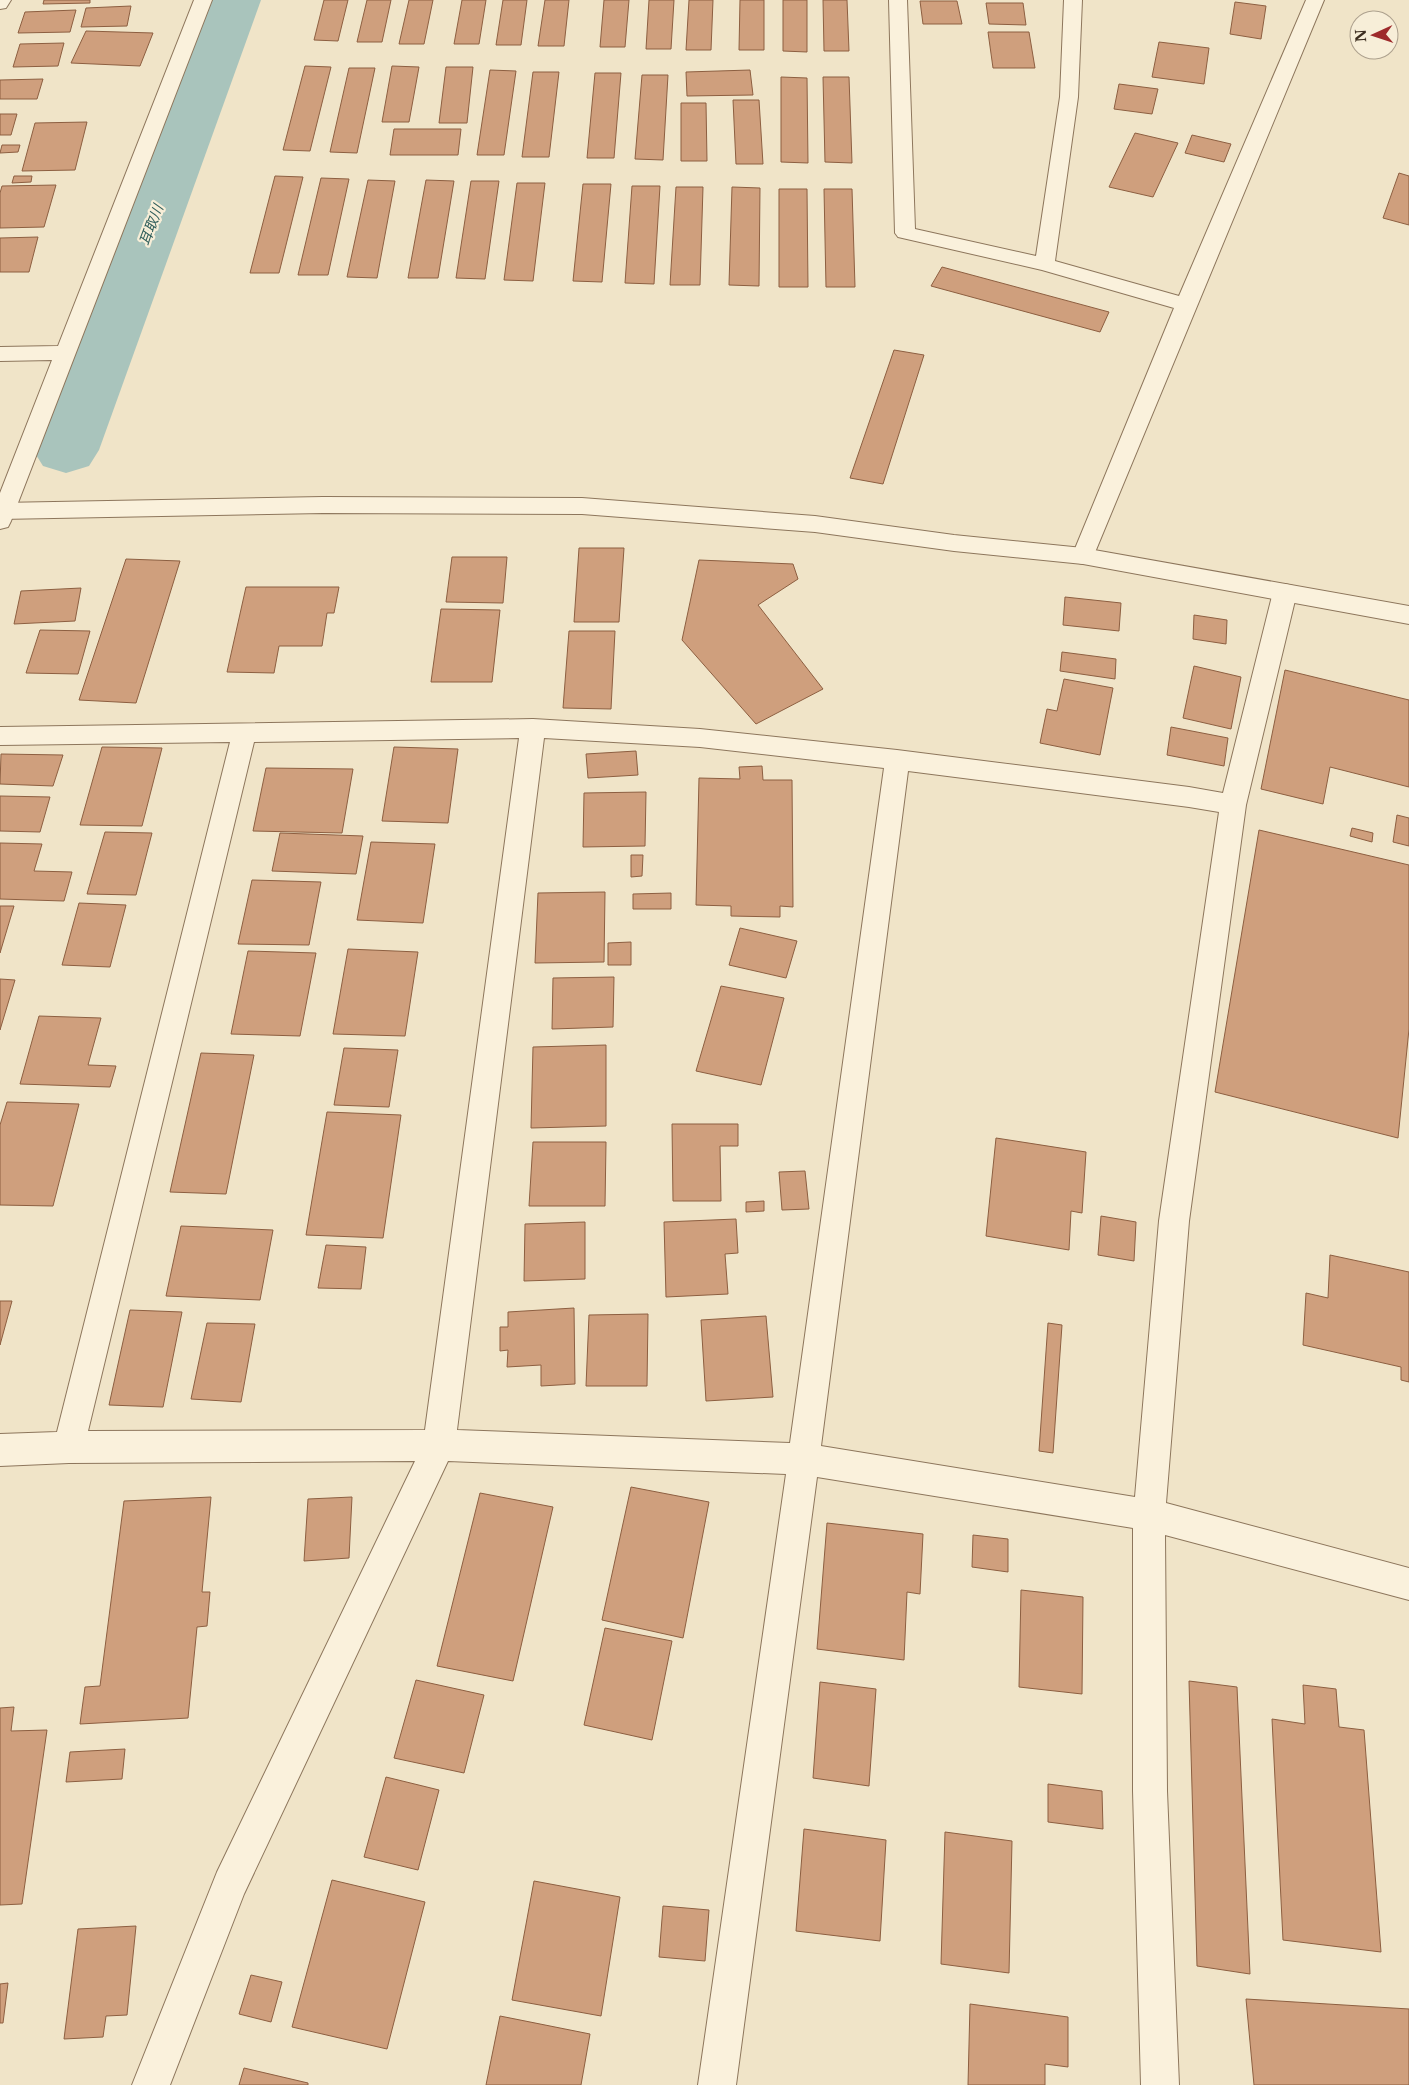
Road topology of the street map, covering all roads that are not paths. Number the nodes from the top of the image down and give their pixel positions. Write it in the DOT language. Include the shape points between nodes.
graph roads {
  1 [pos="2,0"];
  2 [pos="203,0"];
  3 [pos="898,0"];
  4 [pos="1073,0"];
  5 [pos="1315,0"];
  6 [pos="0,4"];
  7 [pos="1046,264"];
  8 [pos="1186,305"];
  9 [pos="66,353"];
  10 [pos="0,354"];
  11 [pos="1,514"];
  12 [pos="1082,556"];
  13 [pos="1286,592"];
  14 [pos="1409,615"];
  15 [pos="533,728"];
  16 [pos="244,733"];
  17 [pos="0,736"];
  18 [pos="897,760"];
  19 [pos="1233,805"];
  20 [pos="69,1446"];
  21 [pos="438,1446"];
  22 [pos="0,1450"];
  23 [pos="804,1459"];
  24 [pos="1149,1515"];
  25 [pos="1409,1584"];
  26 [pos="150,2085"];
  27 [pos="717,2085"];
  28 [pos="1160,2085"];
  1 -- 6 [label="street"];
  2 -- 9 [label="street"];
  3 -- 7 [label="street" via="906,233"];
  4 -- 7 [label="street" via="1069,97"];
  5 -- 8 [label="street"];
  7 -- 8 [label="street"];
  8 -- 12 [label="street"];
  9 -- 10 [label="street"];
  9 -- 11 [label="street"];
  11 -- 12 [label="street" via="323,504 582,506 815,524"];
  12 -- 13 [label="street"];
  13 -- 14 [label="street"];
  13 -- 19 [label="street"];
  15 -- 16 [label="street"];
  15 -- 18 [label="street" via="700,738"];
  15 -- 21 [label="street"];
  16 -- 17 [label="street"];
  16 -- 20 [label="street"];
  18 -- 19 [label="street"];
  18 -- 23 [label="street"];
  19 -- 24 [label="street" via="1174,1220"];
  20 -- 21 [label="street"];
  20 -- 22 [label="street"];
  21 -- 23 [label="street"];
  21 -- 26 [label="street" via="230,1885"];
  23 -- 24 [label="street"];
  23 -- 27 [label="street"];
  24 -- 25 [label="street"];
  24 -- 28 [label="street" via="1150,1791"];
}
